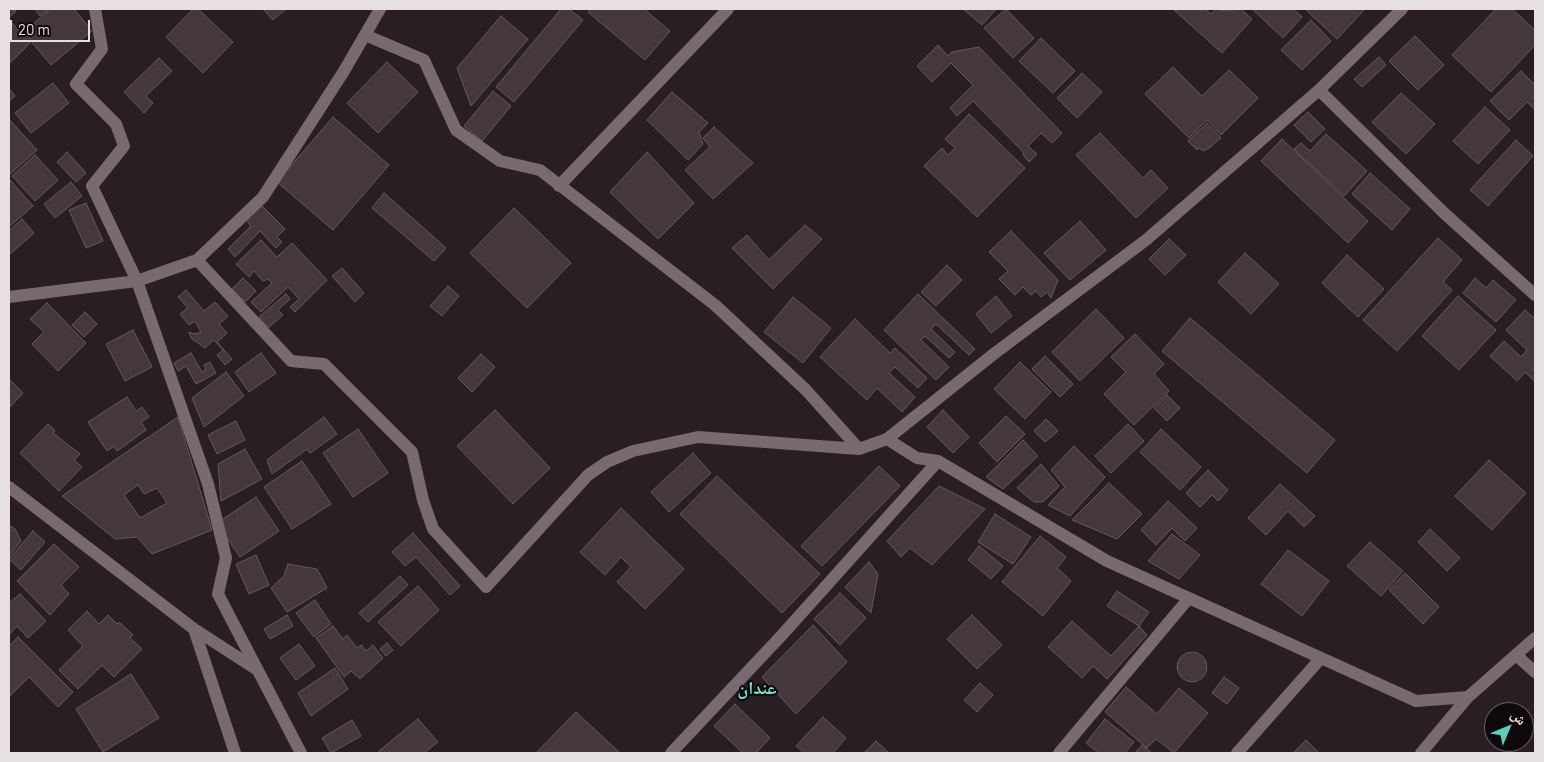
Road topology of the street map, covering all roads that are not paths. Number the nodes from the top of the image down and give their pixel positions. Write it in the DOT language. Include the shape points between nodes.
graph roads {
  1 [pos="95,9"];
  2 [pos="380,9"];
  3 [pos="728,9"];
  4 [pos="1402,9"];
  5 [pos="365,35"];
  6 [pos="1319,90"];
  7 [pos="559,186"];
  8 [pos="197,260"];
  9 [pos="136,281"];
  10 [pos="1535,295"];
  11 [pos="9,297"];
  12 [pos="888,439"];
  13 [pos="859,449"];
  14 [pos="938,461"];
  15 [pos="9,486"];
  16 [pos="1190,598"];
  17 [pos="194,629"];
  18 [pos="1535,638"];
  19 [pos="1516,655"];
  20 [pos="1321,658"];
  21 [pos="256,669"];
  22 [pos="1535,672"];
  23 [pos="1468,696"];
  24 [pos="235,753"];
  25 [pos="301,753"];
  26 [pos="671,753"];
  27 [pos="1059,753"];
  28 [pos="1237,753"];
  29 [pos="1421,753"];
  1 -- 9 [label="street" via="102,48 76,84 116,124 124,146 92,186"];
  2 -- 5 [label="street"];
  3 -- 7 [label="street"];
  4 -- 6 [label="street"];
  5 -- 7 [label="street" via="424,60 456,130 500,161 540,170"];
  5 -- 8 [label="street" via="263,197"];
  6 -- 10 [label="street" via="1444,214"];
  6 -- 12 [label="street" via="1146,240 995,353"];
  7 -- 13 [label="street" via="715,305 806,390"];
  8 -- 9 [label="street"];
  8 -- 13 [label="street" via="291,361 324,364 412,452 433,529 486,587 588,475 607,462 633,451 698,437"];
  9 -- 11 [label="street"];
  9 -- 21 [label="street" via="208,484 226,558 218,594"];
  12 -- 13 [label="street"];
  12 -- 14 [label="street" via="917,458"];
  14 -- 16 [label="street" via="1107,561"];
  14 -- 26 [label="street"];
  15 -- 17 [label="street"];
  16 -- 20 [label="street"];
  16 -- 27 [label="street"];
  17 -- 21 [label="street"];
  17 -- 24 [label="street"];
  18 -- 19 [label="street"];
  19 -- 22 [label="street"];
  19 -- 23 [label="street"];
  20 -- 23 [label="street" via="1416,700"];
  20 -- 28 [label="street"];
  21 -- 25 [label="street"];
  23 -- 29 [label="street"];
}
